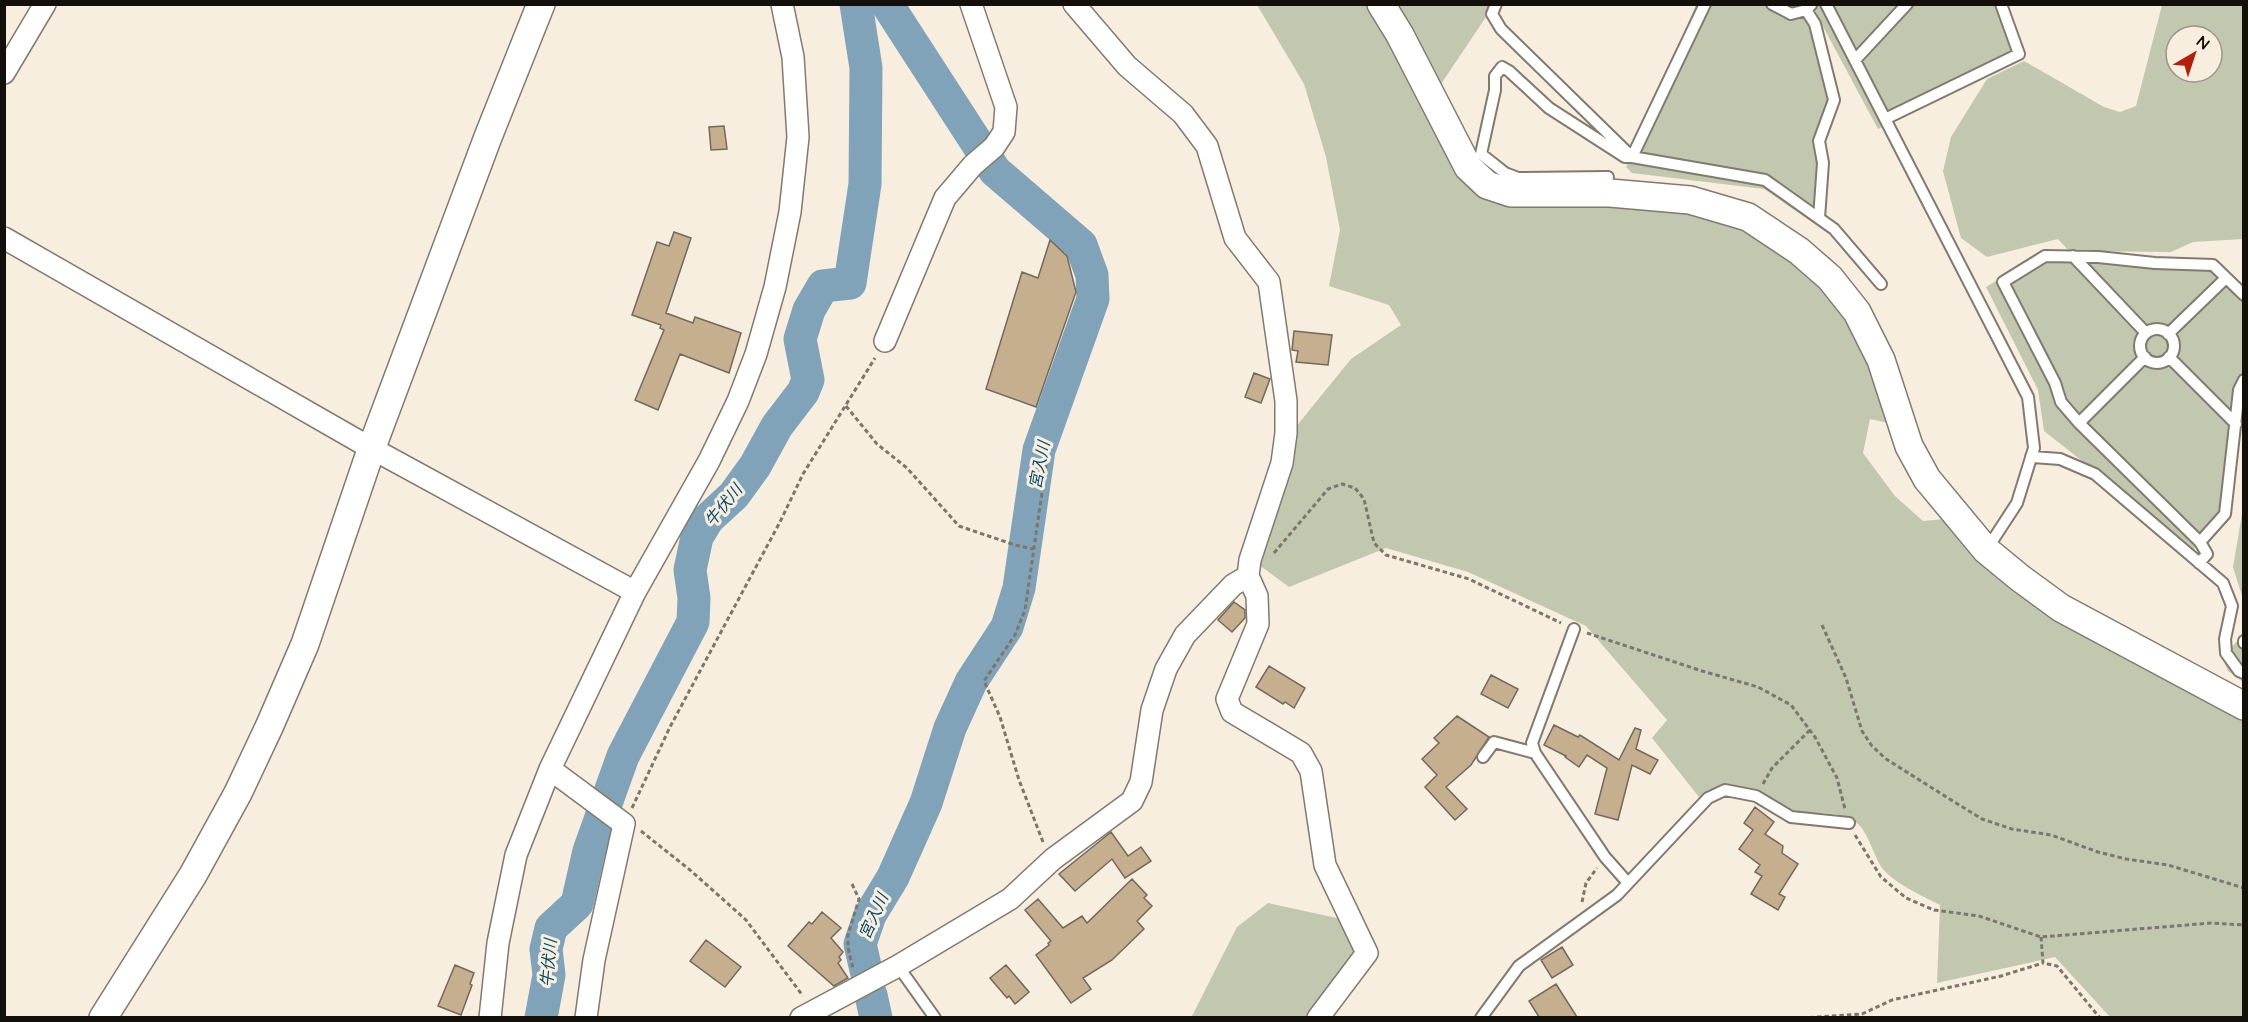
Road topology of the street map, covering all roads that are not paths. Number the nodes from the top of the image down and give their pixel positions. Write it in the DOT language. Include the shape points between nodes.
graph roads {
  1 [pos="45,4"];
  2 [pos="541,4"];
  3 [pos="782,4"];
  4 [pos="971,4"];
  5 [pos="1074,4"];
  6 [pos="1381,4"];
  7 [pos="1496,4"];
  8 [pos="1705,4"];
  9 [pos="1772,4"];
  10 [pos="1826,4"];
  11 [pos="1907,4"];
  12 [pos="2001,4"];
  13 [pos="1808,7"];
  14 [pos="1855,60"];
  15 [pos="4,73"];
  16 [pos="1885,119"];
  17 [pos="1632,157"];
  18 [pos="1608,177"];
  19 [pos="1819,218"];
  20 [pos="4,238"];
  21 [pos="2073,256"];
  22 [pos="2226,278"];
  23 [pos="1881,284"];
  24 [pos="2244,296"];
  25 [pos="2146,333"];
  26 [pos="2168,334"];
  27 [pos="885,341"];
  28 [pos="2145,357"];
  29 [pos="2169,357"];
  30 [pos="2244,380"];
  31 [pos="2079,423"];
  32 [pos="2235,424"];
  33 [pos="372,447"];
  34 [pos="2031,457"];
  35 [pos="2200,542"];
  36 [pos="1986,550"];
  37 [pos="2199,563"];
  38 [pos="1248,576"];
  39 [pos="635,592"];
  40 [pos="1574,629"];
  41 [pos="2244,673"];
  42 [pos="2244,706"];
  43 [pos="1535,753"];
  44 [pos="1483,757"];
  45 [pos="550,769"];
  46 [pos="1849,823"];
  47 [pos="1628,883"];
  48 [pos="898,966"];
  49 [pos="807,1014"];
  50 [pos="102,1017"];
  51 [pos="490,1017"];
  52 [pos="586,1017"];
  53 [pos="935,1017"];
  54 [pos="1318,1017"];
  55 [pos="1481,1017"];
  1 -- 15 [label="street"];
  2 -- 33 [label="street"];
  3 -- 39 [label="street" via="793,57 798,137 790,212 775,286 738,401"];
  4 -- 27 [label="street" via="1006,107 1004,132 945,198"];
  5 -- 38 [label="street" via="1126,66 1183,114 1208,146 1235,238 1269,282 1286,401 1286,433 1282,463"];
  6 -- 36 [label="street" via="1468,167 1487,185 1511,193 1610,193 1690,200 1748,217 1799,251 1830,278 1857,312 1881,360 1909,446 1927,479"];
  7 -- 17 [label="lane" via="1492,14 1501,29"];
  8 -- 17 [label="lane"];
  9 -- 13 [label="lane" via="1791,14"];
  10 -- 14 [label="lane"];
  11 -- 14 [label="lane"];
  12 -- 16 [label="lane" via="2019,54"];
  13 -- 19 [label="lane" via="1834,100 1819,141 1823,163"];
  14 -- 16 [label="lane"];
  16 -- 34 [label="lane" via="2028,397 2034,448"];
  17 -- 18 [label="lane" via="1625,157 1549,108 1502,67 1495,76 1481,154 1518,178"];
  17 -- 19 [label="lane" via="1765,180"];
  19 -- 23 [label="lane" via="1834,229"];
  20 -- 33 [label="street"];
  21 -- 22 [label="lane" via="2213,265"];
  21 -- 25 [label="lane"];
  21 -- 31 [label="lane" via="2045,256 2003,282 2061,402"];
  22 -- 24 [label="lane"];
  22 -- 26 [label="lane"];
  25 -- 26 [label="lane" via="2158,329"];
  25 -- 28 [label="lane" via="2140,345"];
  26 -- 29 [label="lane" via="2173,344"];
  28 -- 29 [label="lane" via="2157,363"];
  28 -- 31 [label="lane"];
  29 -- 32 [label="lane"];
  30 -- 32 [label="lane"];
  31 -- 35 [label="lane"];
  32 -- 35 [label="lane" via="2225,514"];
  33 -- 39 [label="street"];
  33 -- 50 [label="street" via="305,644 238,794 193,875"];
  34 -- 36 [label="lane" via="2017,503"];
  34 -- 37 [label="lane" via="2060,459 2095,474"];
  35 -- 37 [label="lane" via="2207,554"];
  36 -- 42 [label="street" via="2061,608"];
  37 -- 41 [label="lane" via="2223,583 2232,606 2226,653"];
  38 -- 48 [label="street" via="1233,585 1185,635 1166,669 1152,710 1141,782 1132,801 1053,859 1010,899"];
  38 -- 54 [label="street" via="1257,596 1258,624 1227,699 1232,712 1301,753 1311,771 1325,865 1367,953"];
  39 -- 45 [label="street"];
  40 -- 43 [label="lane" via="1532,743"];
  43 -- 44 [label="lane" via="1494,742"];
  43 -- 47 [label="lane" via="1605,857"];
  45 -- 51 [label="street" via="516,855 498,943"];
  45 -- 52 [label="street" via="624,825 594,960"];
  46 -- 47 [label="lane" via="1791,817 1756,796 1725,790 1708,798"];
  47 -- 55 [label="lane" via="1519,966"];
  48 -- 49 [label="street"];
  48 -- 53 [label="lane"];
}
